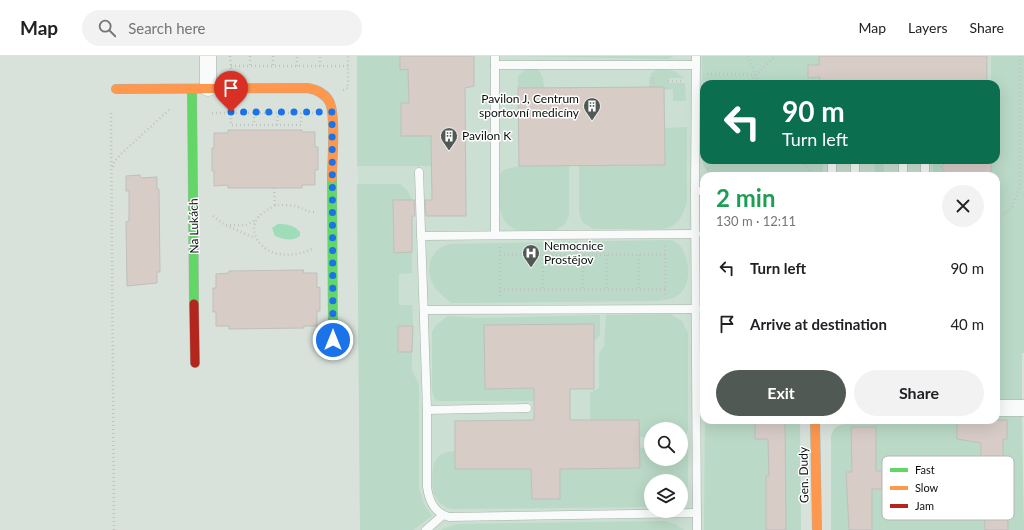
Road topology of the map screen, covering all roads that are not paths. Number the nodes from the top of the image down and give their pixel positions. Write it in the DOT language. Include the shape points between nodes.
graph roads {
  1 [pos="208,56"];
  2 [pos="696,56"];
  3 [pos="495,60"];
  4 [pos="696,65"];
  5 [pos="200,89"];
  6 [pos="116,90"];
  7 [pos="419,172"];
  8 [pos="700,191"];
  9 [pos="497,234"];
  10 [pos="696,234"];
  11 [pos="422,236"];
  12 [pos="696,309"];
  13 [pos="424,310"];
  14 [pos="333,340"];
  15 [pos="195,363"];
  16 [pos="527,408"];
  17 [pos="1000,408"];
  18 [pos="1024,408"];
  19 [pos="427,410"];
  20 [pos="815,424"];
  21 [pos="697,513"];
  22 [pos="443,515"];
  23 [pos="426,530"];
  24 [pos="697,530"];
  25 [pos="817,530"];
  1 -- 5 [label="street, Na Lukách"];
  2 -- 4 [label="lane"];
  3 -- 4 [label="lane"];
  3 -- 9 [label="lane"];
  4 -- 8 [label="lane"];
  5 -- 6 [label="street"];
  5 -- 14 [label="street" via="308,88 318,90 327,98 332,112"];
  5 -- 15 [label="street, Na Lukách"];
  7 -- 11 [label="lane"];
  8 -- 10 [label="lane"];
  9 -- 10 [label="lane"];
  9 -- 11 [label="lane"];
  10 -- 12 [label="lane"];
  11 -- 13 [label="lane"];
  12 -- 13 [label="lane"];
  12 -- 21 [label="lane"];
  13 -- 19 [label="lane"];
  16 -- 19 [label="lane"];
  17 -- 18 [label="street"];
  19 -- 22 [label="lane" via="427,487 431,504"];
  20 -- 25 [label="street, Gen. Dudy"];
  21 -- 22 [label="lane"];
  21 -- 24 [label="lane"];
  22 -- 23 [label="lane"];
}
